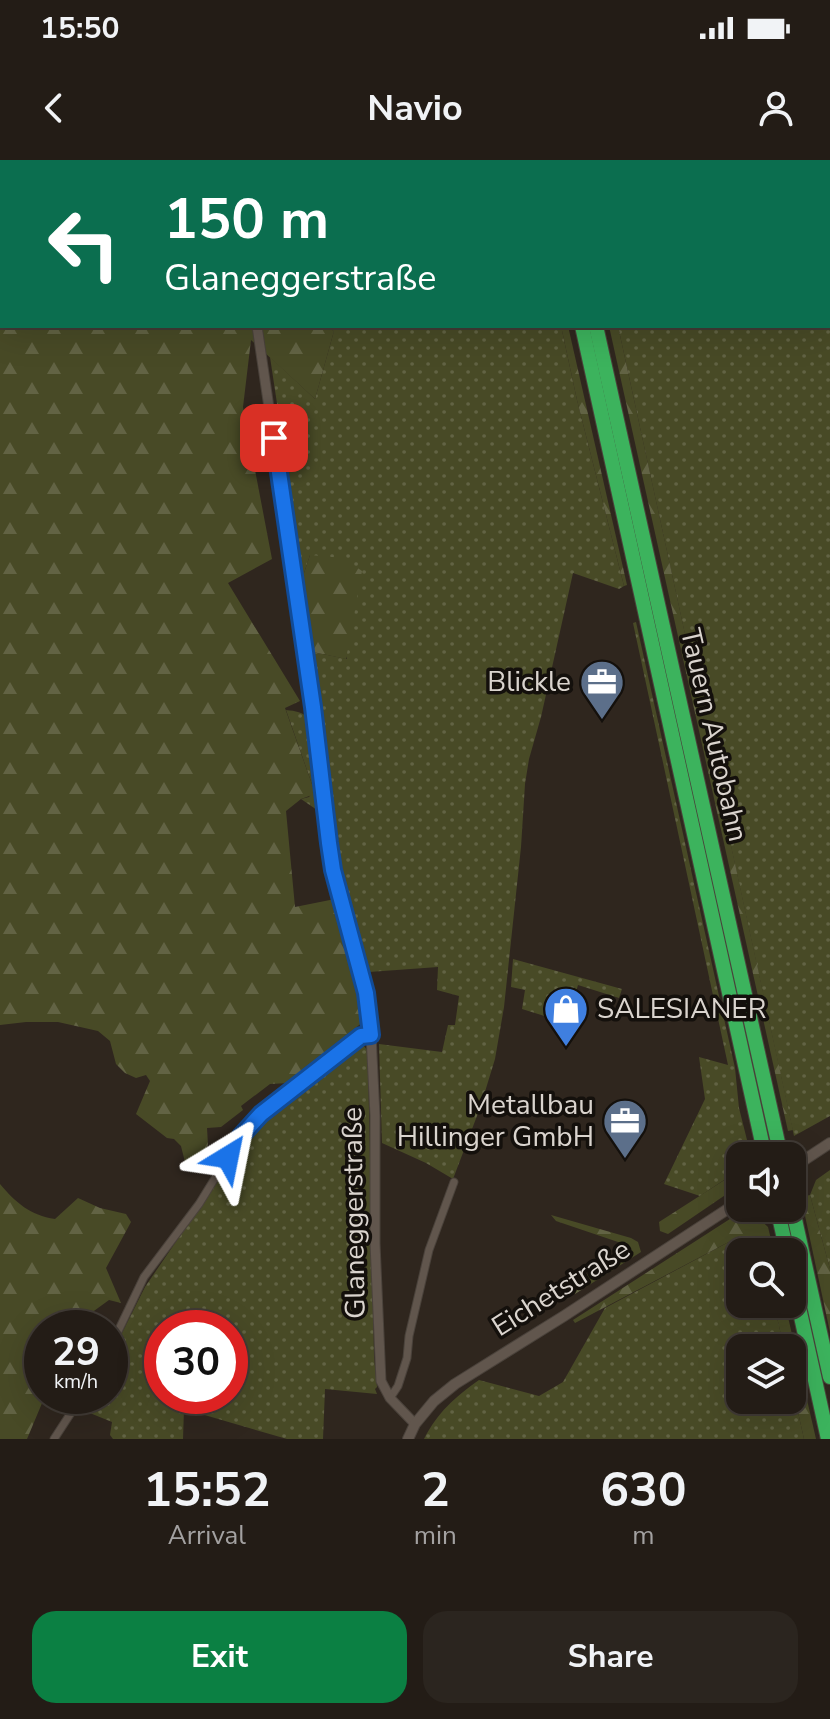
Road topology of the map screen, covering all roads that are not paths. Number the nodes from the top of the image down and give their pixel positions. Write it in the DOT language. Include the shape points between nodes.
graph roads {
  1 [pos="257,328"];
  2 [pos="582,328"];
  3 [pos="596,328"];
  4 [pos="371,1035"];
  5 [pos="762,1142"];
  6 [pos="778,1142"];
  7 [pos="830,1143"];
  8 [pos="806,1159"];
  9 [pos="454,1182"];
  10 [pos="726,1210"];
  11 [pos="796,1222"];
  12 [pos="128,1310"];
  13 [pos="801,1318"];
  14 [pos="830,1377"];
  15 [pos="390,1398"];
  16 [pos="70,1414"];
  17 [pos="415,1424"];
  18 [pos="54,1439"];
  19 [pos="408,1439"];
  20 [pos="828,1439"];
  1 -- 4 [label="street, Glaneggerstraße" via="333,870 366,993"];
  2 -- 5 [label="highway, Tauern Autobahn"];
  3 -- 6 [label="highway, Tauern Autobahn"];
  4 -- 12 [label="street" via="361,1036 261,1114 241,1136 144,1277"];
  4 -- 15 [label="street, Glaneggerstraße" via="379,1370"];
  7 -- 8 [label="main road"];
  9 -- 15 [label="street" via="429,1250 407,1358"];
  10 -- 17 [label="main road, Eichetstraße" via="455,1384"];
  11 -- 14 [label="highway"];
  13 -- 20 [label="highway"];
  15 -- 17 [label="street, Glaneggerstraße"];
  16 -- 18 [label="street"];
  17 -- 19 [label="main road, Eichetstraße"];
}
